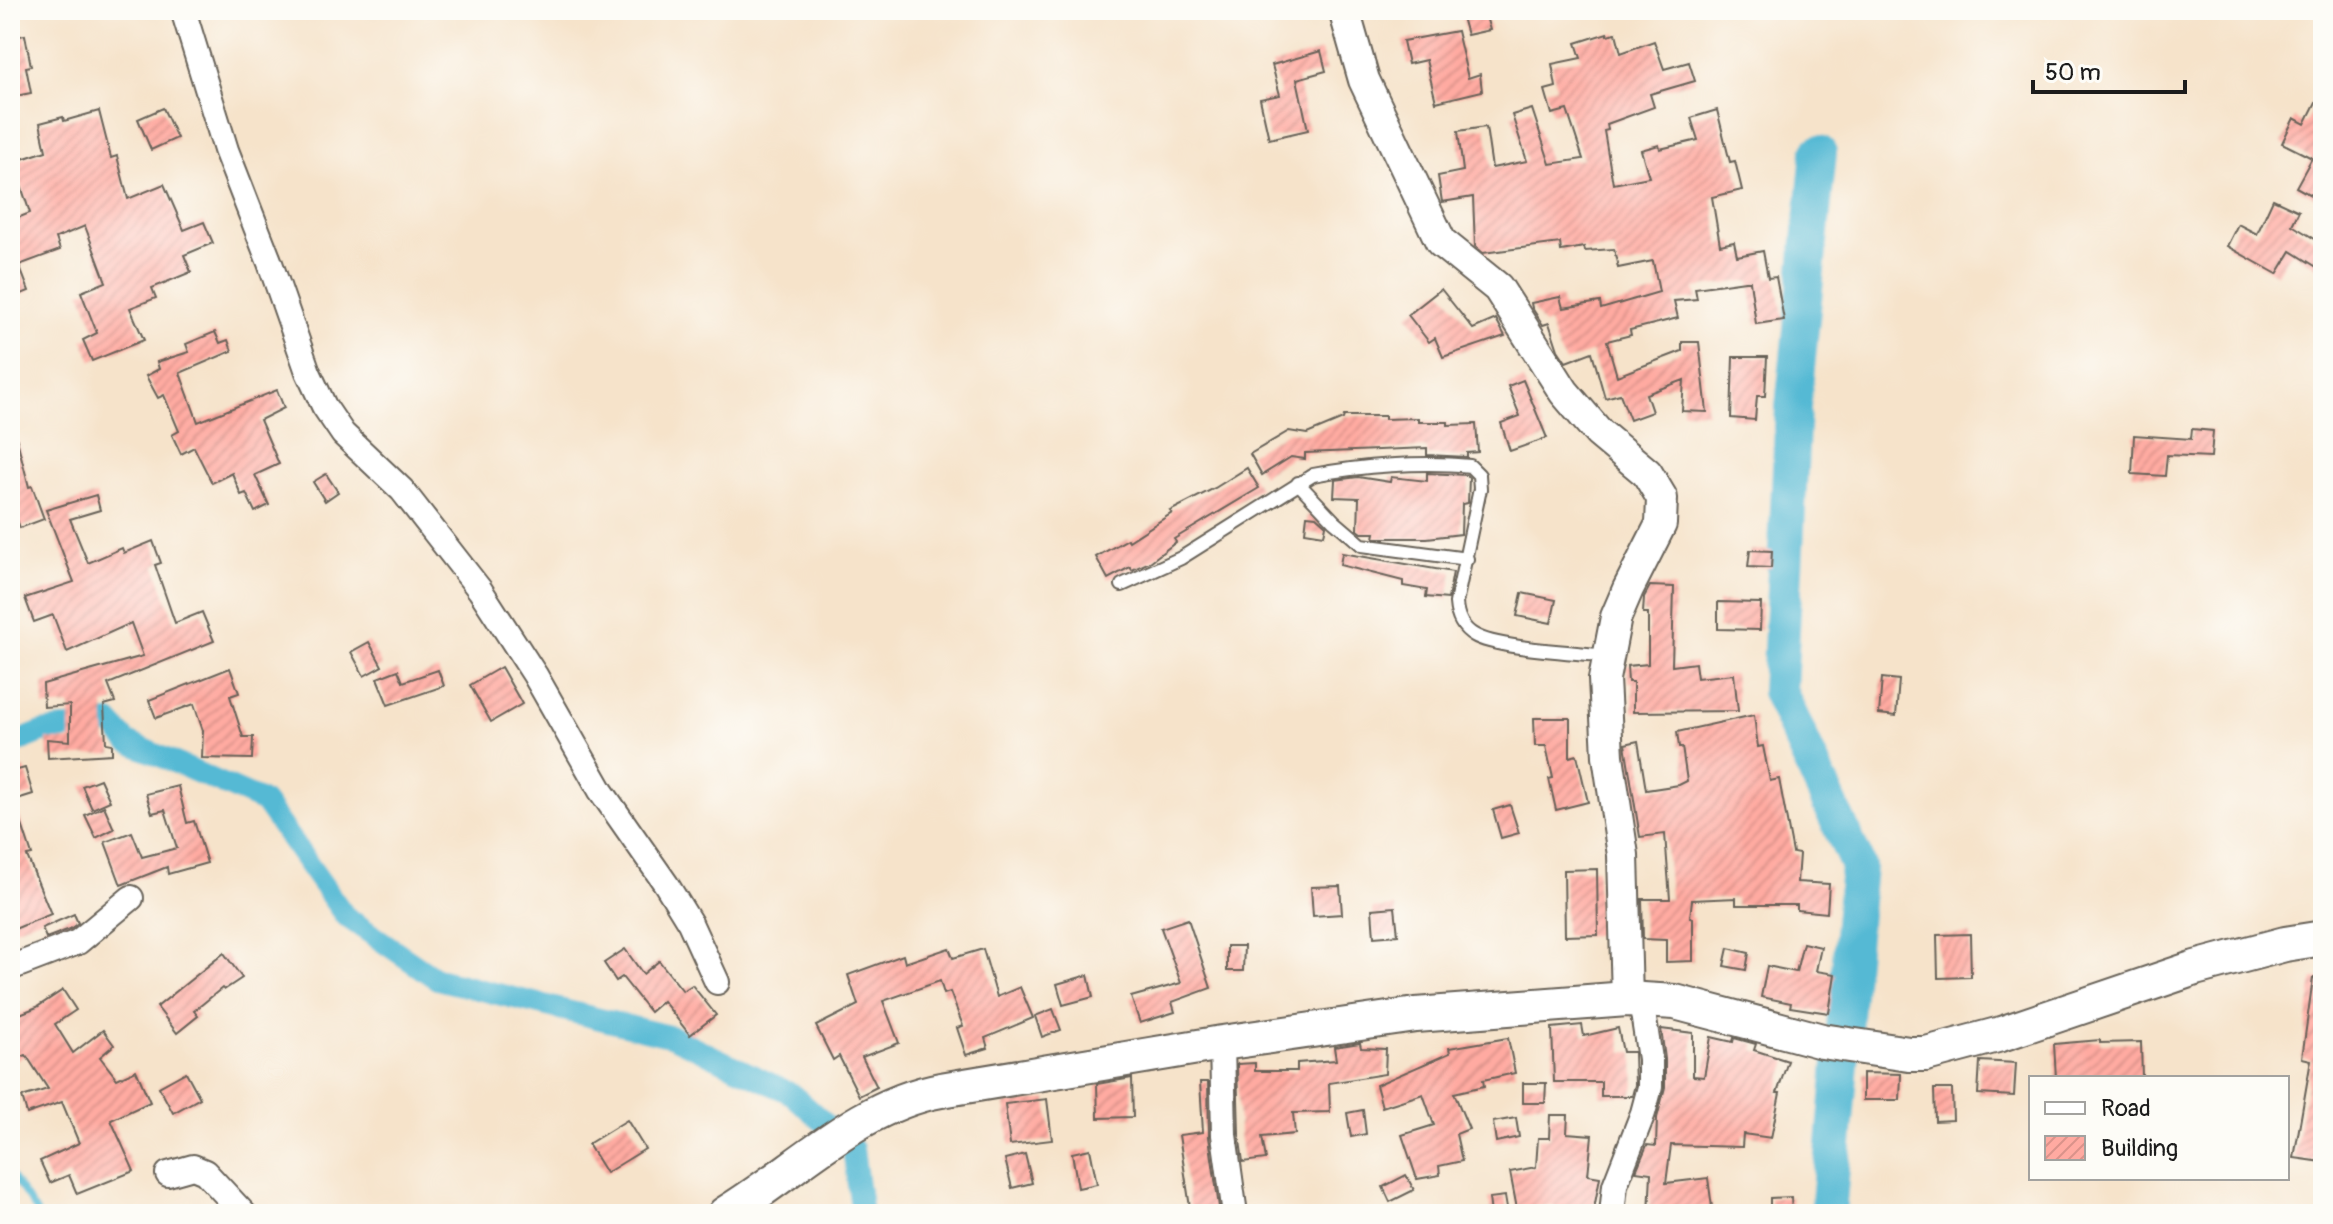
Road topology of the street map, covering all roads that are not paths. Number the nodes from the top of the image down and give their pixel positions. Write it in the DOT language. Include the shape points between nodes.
graph roads {
  1 [pos="183,10"];
  2 [pos="1348,11"];
  3 [pos="1298,483"];
  4 [pos="1467,559"];
  5 [pos="1122,585"];
  6 [pos="1608,656"];
  7 [pos="131,898"];
  8 [pos="2323,938"];
  9 [pos="10,968"];
  10 [pos="717,982"];
  11 [pos="1634,999"];
  12 [pos="1222,1043"];
  13 [pos="168,1174"];
  14 [pos="244,1214"];
  15 [pos="725,1214"];
  16 [pos="1235,1214"];
  17 [pos="1612,1214"];
  1 -- 10 [label="street" via="226,150 324,406 343,434 402,490 480,590 601,791 674,897"];
  2 -- 6 [label="street" via="1364,80 1441,242 1498,288 1564,392 1660,492 1661,524 1616,617"];
  3 -- 4 [label="lane" via="1362,545"];
  3 -- 4 [label="lane" via="1337,471 1470,466 1479,475 1480,489"];
  3 -- 5 [label="lane" via="1181,558"];
  4 -- 6 [label="lane" via="1457,612 1475,636"];
  6 -- 11 [label="street" via="1604,704"];
  7 -- 9 [label="street" via="78,942"];
  8 -- 11 [label="main road" via="2195,968 1926,1054 1822,1041 1675,1002"];
  11 -- 12 [label="main road" via="1416,1015"];
  11 -- 17 [label="street" via="1650,1059 1650,1087 1615,1185"];
  12 -- 15 [label="main road" via="919,1094 812,1153"];
  12 -- 16 [label="street" via="1224,1135"];
  13 -- 14 [label="street" via="193,1167 205,1172"];
}
